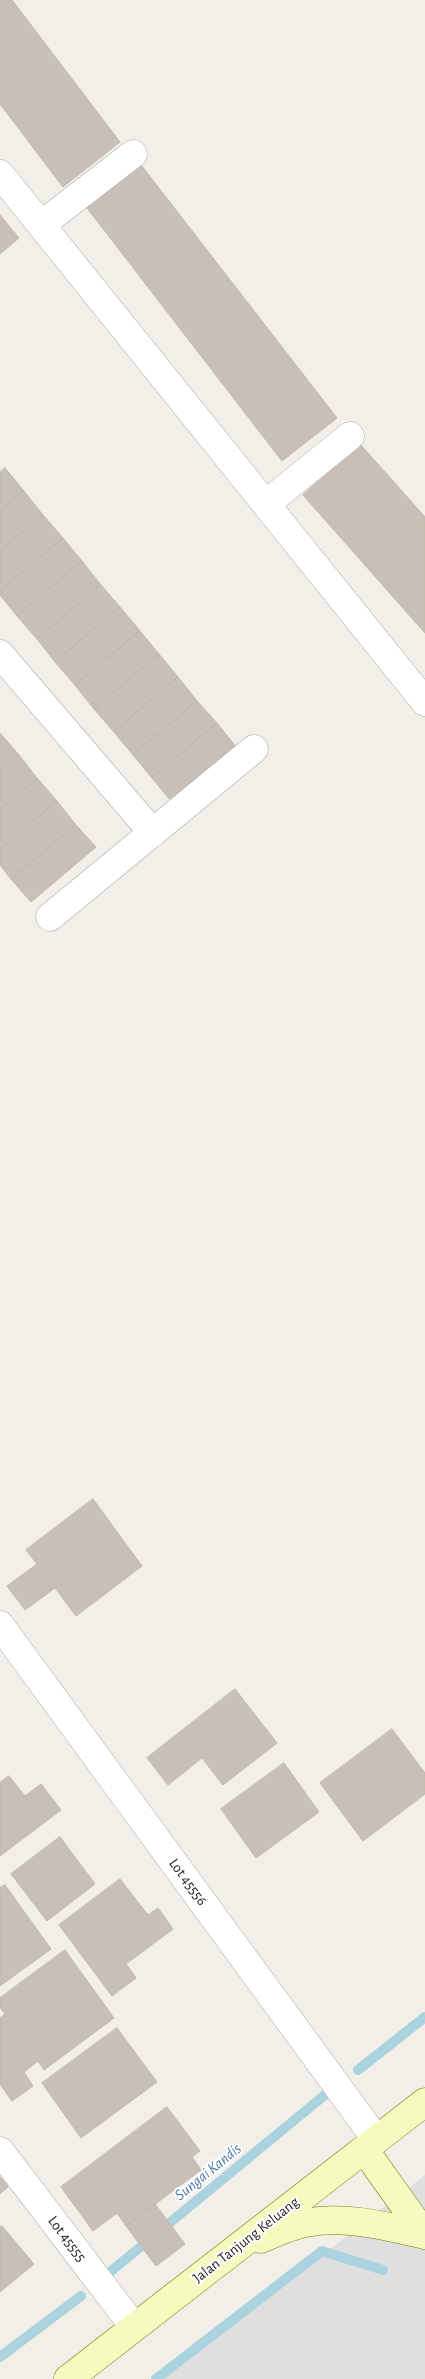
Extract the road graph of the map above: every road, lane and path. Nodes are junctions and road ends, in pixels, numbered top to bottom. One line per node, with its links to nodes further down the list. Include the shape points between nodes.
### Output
1 (133, 154): 3 (street)
2 (0, 174): 3 (street)
3 (41, 225): 5 (street)
4 (350, 436): 5 (street)
5 (266, 504): 7 (street)
6 (0, 654): 9 (street)
7 (425, 702)
8 (254, 749): 9 (street)
9 (153, 833): 10 (street)
10 (50, 917)
11 (0, 1626): 13 (street, Lot 45556)
12 (425, 2102): 13 (main road, Jalan Tanjung Keluang)
13 (370, 2144): 15 (main road); 16 (main road, Jalan Tanjung Keluang)
14 (0, 2151): 17 (street, Lot 45555)
15 (425, 2234): 16 (main road, via 380,2224 337,2220 304,2223)
16 (237, 2248): 17 (main road, Jalan Tanjung Keluang)
17 (134, 2328): 18 (main road, Jalan Tanjung Keluang)
18 (68, 2379)

